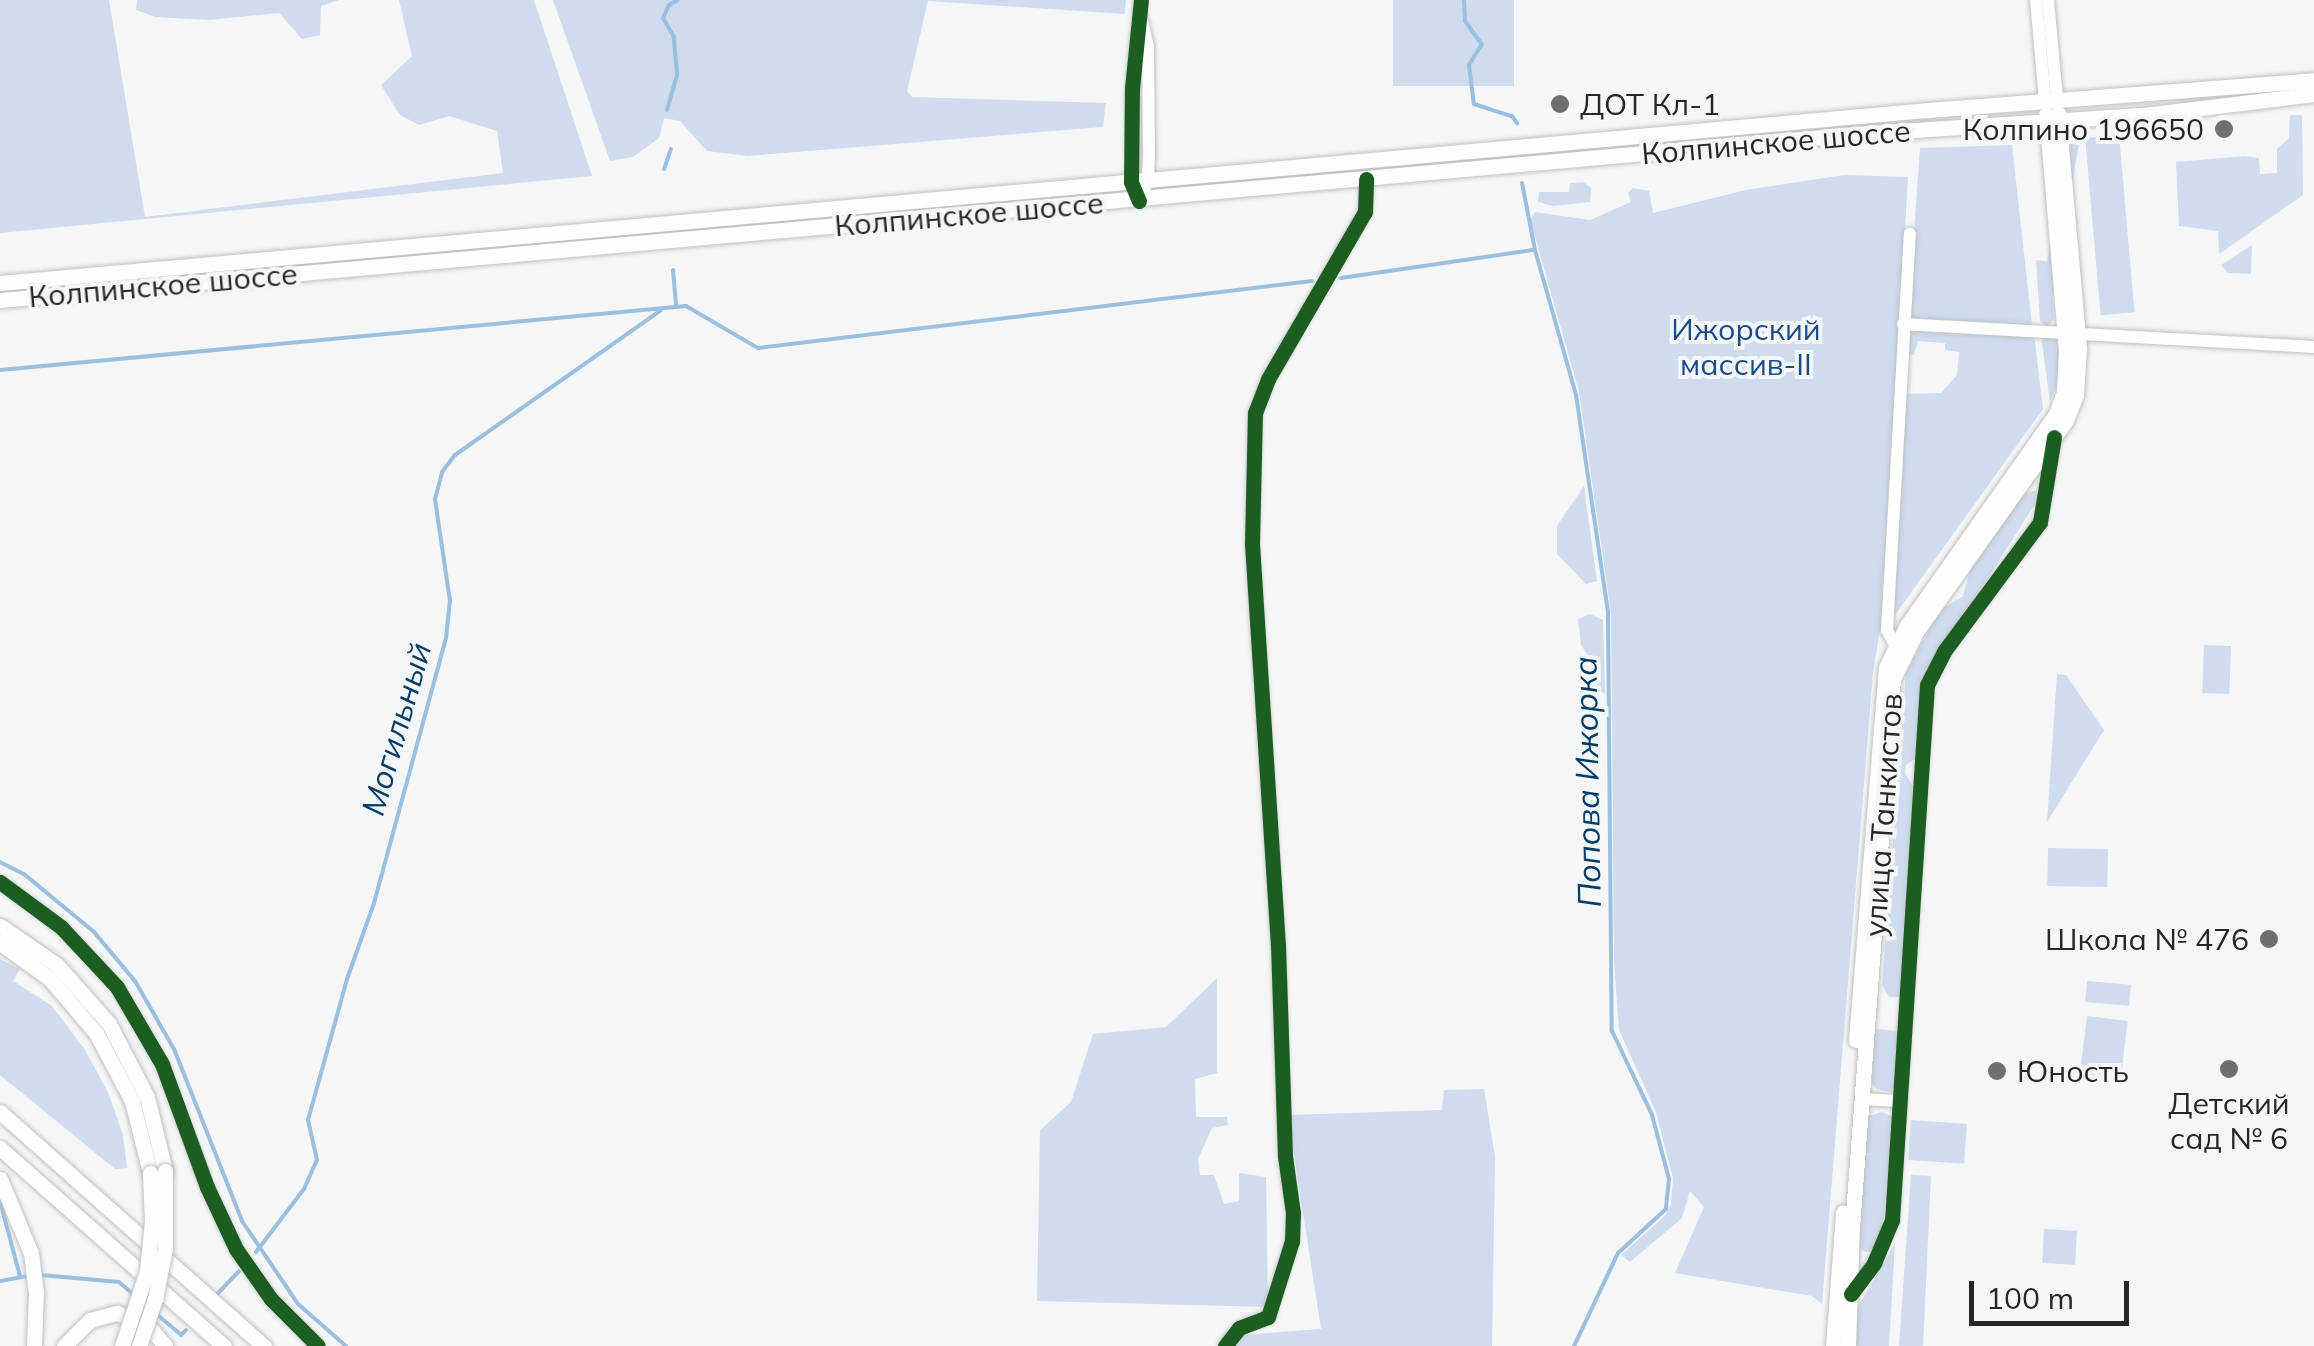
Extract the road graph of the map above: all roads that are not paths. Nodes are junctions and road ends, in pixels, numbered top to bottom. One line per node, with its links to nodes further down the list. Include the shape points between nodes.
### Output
1 (2036, 0): 6 (street)
2 (2048, 0): 6 (street)
3 (1141, 7): 9 (street, via 1148,48); 10 (street)
4 (2314, 80): 6 (main road, Колпинское шоссе)
5 (2314, 94): 7 (main road, Колпинское шоссе)
6 (2051, 100): 7 (main road, улица Танкистов); 9 (main road, Колпинское шоссе)
7 (2052, 122): 8 (main road, Колпинское шоссе); 16 (main road, улица Танкистов)
8 (1366, 180): 11 (main road, Колпинское шоссе); 38 (street, via 1365,212 1268,379 1255,414 1252,544 1293,1213 1292,1242 1268,1318 1239,1328)
9 (1148, 181): 10 (main road, Колпинское шоссе); 11 (street)
10 (1131, 182): 11 (street); 13 (main road, Колпинское шоссе)
11 (1139, 201): 14 (main road, Колпинское шоссе)
12 (1910, 234): 15 (street)
13 (0, 283)
14 (0, 300)
15 (1904, 324): 16 (street); 19 (street, via 1887,630)
16 (2071, 332): 17 (street); 18 (main road, улица Танкистов, via 2076,395); 19 (main road, улица Танкистов, via 2056,414)
17 (2314, 347)
18 (2054, 436): 23 (main road, улица Танкистов, via 1895,671); 24 (street, via 2040,522 1938,658 1927,684)
19 (1895, 645): 23 (main road, улица Танкистов, via 1880,701 1852,1028)
20 (0, 882): 37 (street, via 61,926 117,988 162,1064 236,1250 271,1299)
21 (0, 926): 27 (main road, via 57,966 109,1024 146,1097)
22 (0, 943): 27 (main road, via 48,978 96,1033 132,1100)
23 (1856, 1098): 24 (street); 29 (main road, улица Танкистов); 39 (main road, улица Танкистов)
24 (1898, 1102): 29 (street, via 1892,1220 1874,1264)
25 (0, 1112): 36 (main road)
26 (0, 1148): 35 (main road)
27 (157, 1172): 32 (main road, bridge, via 146,1270); 33 (main road, bridge, via 163,1261)
28 (0, 1179): 30 (main road, via 31,1253)
29 (1851, 1294): 40 (main road, улица Танкистов)
30 (34, 1346)
31 (64, 1346): 34 (main road, via 90,1320 117,1313 146,1323)
32 (122, 1346)
33 (139, 1346)
34 (165, 1346)
35 (224, 1346)
36 (264, 1346)
37 (318, 1346)
38 (1225, 1346)
39 (1833, 1346)
40 (1848, 1346)

